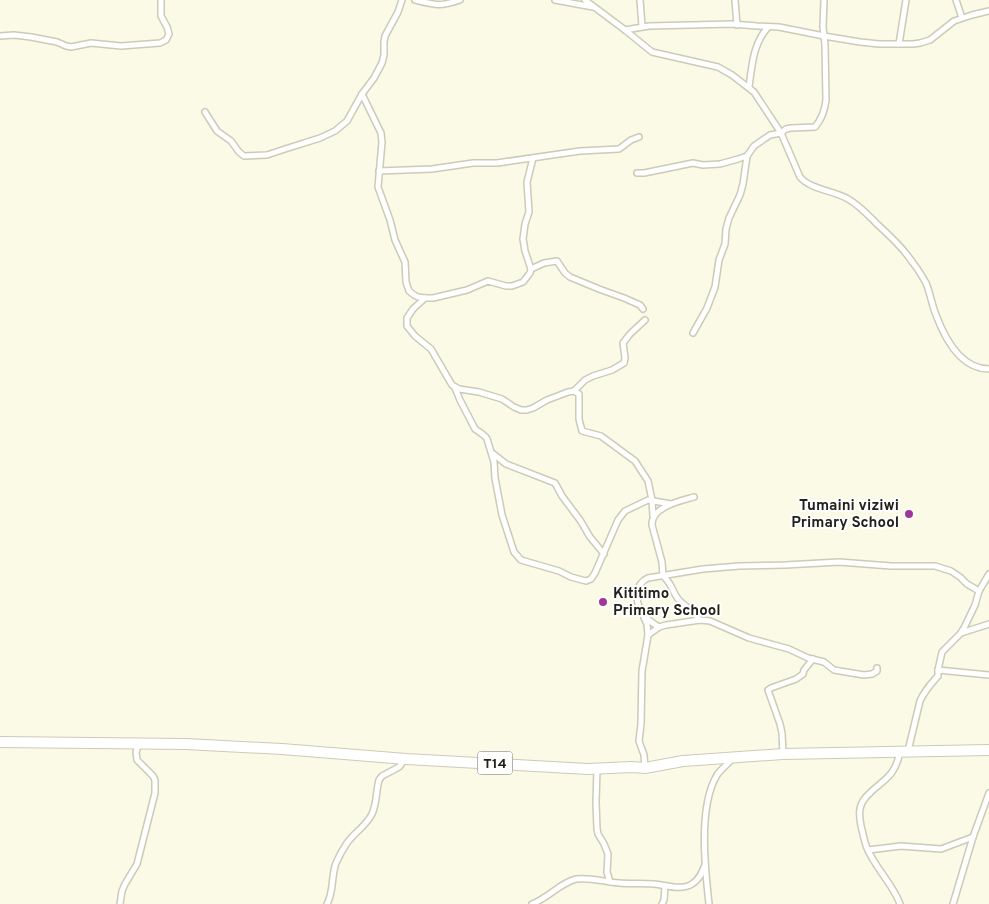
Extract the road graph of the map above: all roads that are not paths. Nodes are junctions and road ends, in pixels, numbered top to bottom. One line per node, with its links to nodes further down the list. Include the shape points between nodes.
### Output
1 (161, 0): 19 (street, via 161,16 169,34 160,43 121,46 91,43 70,47 39,38)
2 (402, 0): 23 (street, via 385,36 382,63)
3 (415, 0): 4 (street, via 442,5)
4 (460, 0)
5 (555, 0): 12 (street)
6 (585, 0): 12 (street)
7 (640, 0): 16 (street)
8 (735, 0): 15 (street)
9 (824, 0): 20 (street)
10 (906, 0): 21 (street)
11 (956, 0): 14 (street)
12 (596, 8): 18 (street)
13 (989, 11): 14 (street)
14 (962, 18): 21 (street, via 926,42)
15 (736, 25): 16 (street); 17 (street)
16 (642, 26): 18 (street)
17 (768, 26): 20 (street); 22 (street, via 756,45)
18 (625, 30): 22 (street, via 652,52 718,67)
19 (0, 36)
20 (824, 36): 21 (street); 25 (street, via 826,105 819,121 815,127 791,128)
21 (899, 44)
22 (749, 87): 25 (street)
23 (362, 94): 24 (street, via 347,121 335,131 267,156 241,154 217,131); 29 (street, via 382,137)
24 (205, 112)
25 (781, 133): 27 (street, via 762,140); 36 (street, via 803,181 857,204 900,246 925,282 954,351 971,365)
26 (639, 137): 28 (street, via 619,149)
27 (747, 156): 30 (street, via 720,164 693,163); 35 (street, via 743,184 729,218 714,287)
28 (533, 158): 29 (street); 31 (street, via 527,182 530,208 523,239)
29 (379, 171): 32 (street, via 378,187 404,262 407,288 414,296)
30 (637, 173)
31 (531, 269): 32 (street, via 528,277 512,286 488,281 467,290); 33 (street, via 557,261 570,277)
32 (425, 298): 37 (street, via 412,309 407,326 431,349)
33 (644, 309)
34 (645, 320): 38 (street, via 623,343 624,364 593,376)
35 (693, 333)
36 (989, 369)
37 (455, 388): 38 (street, via 502,398 521,410); 39 (street, via 475,429 486,436)
38 (574, 390): 41 (street, via 579,394 582,431 601,436 636,461 648,481)
39 (492, 452): 44 (street, via 506,464 555,483); 44 (street, via 503,521 514,552 521,560 586,581 591,579)
40 (694, 497): 42 (street)
41 (652, 500): 42 (street); 43 (street); 44 (street, via 644,501 621,515)
42 (671, 504): 43 (street)
43 (654, 516): 46 (street, via 652,525)
44 (604, 554)
45 (989, 574): 47 (street)
46 (663, 576): 47 (street, via 739,566 839,562 935,566 951,571); 48 (street, via 648,578 640,584 637,595); 49 (street, via 678,598)
47 (979, 591): 52 (street)
48 (643, 615): 51 (street); 53 (street)
49 (700, 620): 51 (street); 54 (street)
50 (989, 624): 52 (street)
51 (659, 627): 53 (street)
52 (961, 633): 56 (street, via 942,652)
53 (648, 635): 65 (street, via 639,741)
54 (813, 659): 55 (street, via 844,672 869,674 875,673); 62 (street, via 796,679 768,690 782,733)
55 (877, 668)
56 (938, 670): 57 (street); 61 (street, via 938,676 920,701)
57 (989, 675)
58 (0, 742): 59 (highway, T14)
59 (140, 743): 64 (highway, T14, via 282,749); 73 (street, via 137,760 154,776 155,793 137,864 122,891)
60 (989, 750): 61 (highway, T14)
61 (904, 751): 62 (highway, T14); 69 (street, via 894,770 861,805 860,818)
62 (782, 754): 63 (highway, T14)
63 (733, 758): 65 (highway, T14, via 683,761); 70 (street, via 718,775 709,797)
64 (406, 759): 66 (highway, T14); 74 (street, via 379,780 372,814 348,841 336,864)
65 (645, 768): 66 (highway, T14)
66 (597, 769): 71 (street, via 597,829 608,854)
67 (989, 793): 68 (street)
68 (974, 837): 69 (street, via 941,849 901,846); 79 (street)
69 (868, 850): 78 (street)
70 (705, 866): 72 (street, via 691,886); 77 (street)
71 (610, 882): 72 (street); 75 (street, via 575,880)
72 (665, 886): 76 (street)
73 (120, 904)
74 (327, 904)
75 (532, 904)
76 (662, 904)
77 (709, 904)
78 (900, 904)
79 (953, 904)

